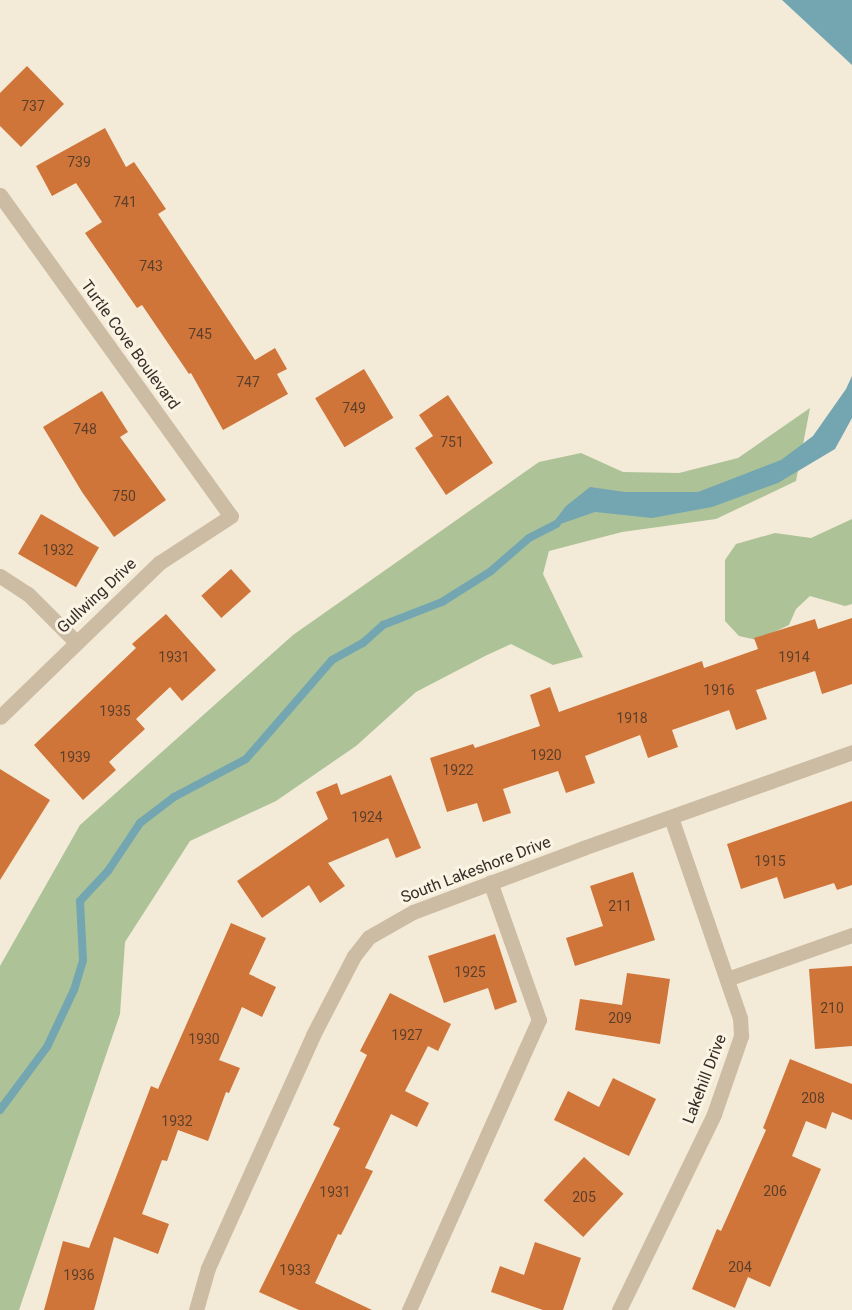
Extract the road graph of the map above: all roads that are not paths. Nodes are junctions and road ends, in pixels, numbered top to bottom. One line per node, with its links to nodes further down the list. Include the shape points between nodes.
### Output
1 (0, 195): 2 (street, Turtle Cove Boulevard)
2 (231, 516): 4 (street, Gullwing Drive, via 159,563)
3 (0, 576): 4 (street, via 28,594)
4 (75, 641): 5 (street, Gullwing Drive)
5 (0, 717)
6 (852, 752): 7 (street, South Lakeshore Drive)
7 (671, 818): 8 (street, South Lakeshore Drive); 10 (street, Lakehill Drive)
8 (490, 882): 12 (street, South Lakeshore Drive, via 414,912 369,937 354,956 313,1035 213,1257); 13 (street, via 539,1020)
9 (852, 935): 10 (street)
10 (727, 979): 11 (street, Lakehill Drive, via 740,1018 741,1036 714,1114)
11 (625, 1308)
12 (199, 1309)
13 (410, 1310)

